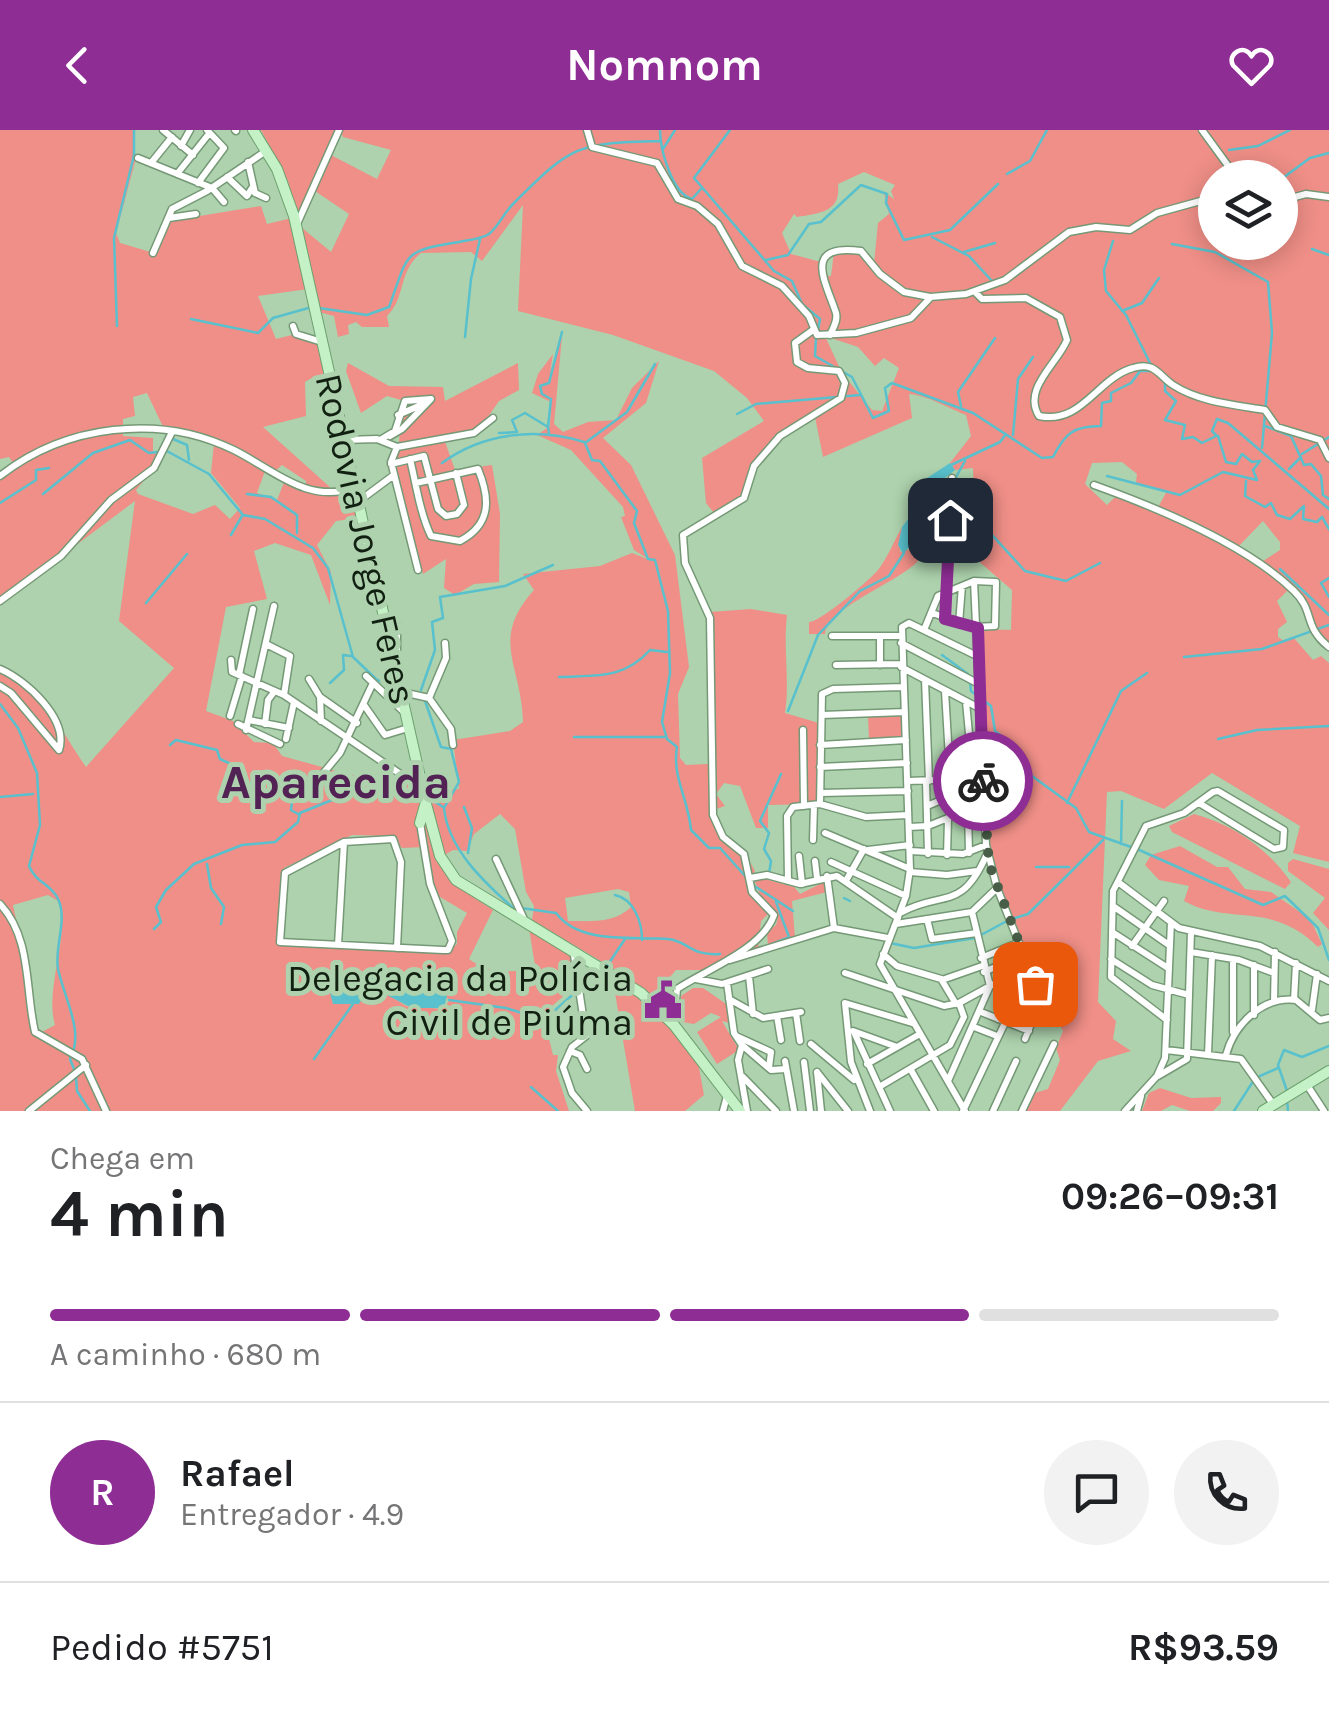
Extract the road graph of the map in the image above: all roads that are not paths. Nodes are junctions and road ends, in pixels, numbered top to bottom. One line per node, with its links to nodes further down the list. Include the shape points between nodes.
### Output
1 (163, 130): 8 (street)
2 (190, 130): 9 (street)
3 (253, 130): 10 (main road, Rodovia Jorge Feres)
4 (339, 130): 28 (street)
5 (587, 130): 33 (street, via 592,146 654,160 678,199 718,224 742,266 782,286)
6 (1202, 130): 13 (street)
7 (208, 132): 11 (street); 18 (street, via 224,148)
8 (172, 137): 9 (street); 15 (street)
9 (181, 146): 11 (street)
10 (266, 150): 14 (street); 28 (main road, Rodovia Jorge Feres)
11 (193, 155): 16 (street)
12 (138, 158): 15 (street)
13 (1224, 160)
14 (248, 162): 17 (street); 19 (street)
15 (151, 164): 16 (street)
16 (177, 174): 18 (street)
17 (227, 177): 19 (street, via 247,196); 20 (street)
18 (198, 182): 20 (street)
19 (252, 186): 23 (street)
20 (212, 188): 24 (street); 27 (street, via 174,207)
21 (1298, 196): 22 (street)
22 (1329, 197)
23 (266, 198)
24 (224, 202)
25 (1198, 202): 30 (street, via 1157,213 1130,230 1069,232 1004,280)
26 (196, 214): 27 (street)
27 (167, 218): 29 (street)
28 (296, 225): 35 (main road, Rodovia Jorge Feres)
29 (153, 253)
30 (976, 292): 31 (street); 42 (street, via 982,298 1026,298 1060,317 1067,340 1038,385 1034,408 1042,418 1074,412 1133,368 1153,368 1176,387 1264,410 1277,427 1320,440)
31 (930, 297): 34 (street, via 911,318); 34 (street, via 897,288 860,250 834,252 820,272 837,317)
32 (293, 326): 35 (street, via 296,334)
33 (815, 332): 34 (street); 157 (street, via 795,343 797,362 839,372 841,398 780,436 754,466 744,498 688,528 682,540 686,567 710,618 713,815 723,837 746,857)
34 (830, 336)
35 (322, 342): 39 (main road, Rodovia Jorge Feres)
36 (492, 418): 41 (street, via 477,432)
37 (172, 432): 47 (street, via 151,426 62,440); 52 (street, via 228,447 307,490 328,495); 60 (street, via 158,465 111,500 62,556)
38 (390, 436): 38 (street, via 398,415 430,402); 40 (street)
39 (344, 440): 40 (street); 52 (main road, Rodovia Jorge Feres)
40 (379, 440): 41 (street)
41 (397, 447): 44 (street)
42 (1329, 458)
43 (410, 459): 44 (street); 49 (street, via 424,456); 50 (street)
44 (391, 464): 46 (street)
45 (456, 473): 49 (street); 49 (street, via 464,502 452,516 440,512); 54 (street, via 480,470 487,501 481,525 460,541 441,540 429,533)
46 (394, 475): 53 (street); 55 (street)
47 (0, 476)
48 (952, 478): 59 (street)
49 (430, 480): 50 (street)
50 (416, 483): 54 (street)
51 (1094, 485): 74 (street, via 1194,526 1280,578 1307,604 1310,629)
52 (355, 488): 53 (main road, Rodovia Jorge Feres)
53 (358, 502): 81 (main road, Rodovia Jorge Feres)
54 (424, 514): 55 (street)
55 (406, 518): 56 (street)
56 (418, 570)
57 (974, 581): 58 (street); 67 (street); 67 (street, via 998,586 998,622)
58 (962, 586): 59 (street); 66 (street)
59 (950, 591): 63 (street, via 936,599); 64 (street)
60 (0, 601)
61 (274, 606): 73 (street)
62 (253, 609): 82 (street)
63 (932, 613): 64 (street); 68 (street)
64 (945, 619): 66 (street)
65 (396, 624): 81 (street)
66 (960, 624): 67 (street)
67 (978, 628): 75 (street)
68 (924, 630): 71 (street, via 902,625); 75 (street)
69 (832, 636): 70 (street)
70 (880, 636): 71 (street); 77 (street)
71 (900, 640): 79 (street); 87 (street)
72 (445, 643): 95 (street)
73 (268, 645): 86 (street); 93 (street, via 290,656)
74 (1329, 648)
75 (979, 658): 87 (street)
76 (230, 660): 82 (street, via 230,670)
77 (880, 664): 78 (street); 79 (street)
78 (836, 665)
79 (901, 665): 85 (street); 90 (street)
80 (0, 669): 89 (street, via 48,710 60,749)
81 (396, 670): 92 (main road, Rodovia Jorge Feres)
82 (240, 676): 86 (street); 103 (street)
83 (366, 676): 88 (street)
84 (309, 678): 94 (street)
85 (925, 680): 91 (street); 123 (street)
86 (259, 684): 93 (street); 104 (street)
87 (980, 684): 99 (street)
88 (372, 685): 98 (street); 101 (street)
89 (0, 686)
90 (903, 687): 100 (street); 102 (street, via 822,694)
91 (945, 690): 97 (street); 121 (street)
92 (400, 692): 95 (street); 101 (main road, Rodovia Jorge Feres)
93 (279, 693): 96 (street); 108 (street, via 269,696)
94 (320, 697): 105 (street); 106 (street)
95 (430, 698): 115 (street)
96 (294, 702): 105 (street); 110 (street)
97 (966, 702): 99 (street); 119 (street)
98 (364, 704): 106 (street); 109 (street, via 385,734)
99 (981, 709): 118 (street)
100 (904, 712): 102 (street); 114 (street)
101 (406, 714): 109 (main road, Rodovia Jorge Feres)
102 (822, 715): 116 (street)
103 (230, 716)
104 (249, 720): 108 (street); 111 (street)
105 (322, 722): 113 (street)
106 (356, 723): 113 (street)
107 (238, 724): 111 (street)
108 (265, 724): 110 (street)
109 (409, 727): 125 (main road, Rodovia Jorge Feres)
110 (289, 728): 111 (street, via 283,742)
111 (246, 730)
112 (803, 730): 132 (street)
113 (347, 740): 125 (street); 128 (street)
114 (906, 740): 116 (street); 117 (street)
115 (453, 745)
116 (820, 745): 120 (street)
117 (907, 763): 120 (street); 122 (street)
118 (983, 764): 119 (street); 124 (street)
119 (972, 765): 121 (street)
120 (820, 767): 127 (street)
121 (950, 774): 123 (street)
122 (908, 781): 123 (street); 126 (street)
123 (928, 781): 133 (street)
124 (984, 782): 129 (street); 133 (street)
125 (422, 789): 137 (main road, Rodovia Jorge Feres)
126 (908, 791): 127 (street); 135 (street)
127 (820, 793): 131 (street)
128 (306, 794)
129 (984, 803): 134 (street); 144 (street)
130 (1198, 803): 130 (street, via 1220,792 1284,830 1283,847 1273,848); 161 (street, via 1147,824)
131 (817, 805): 132 (street); 135 (street, via 859,817); 141 (street)
132 (804, 806): 160 (street, via 788,813)
133 (927, 806): 138 (street)
134 (968, 810): 136 (street); 146 (street)
135 (908, 815): 139 (street)
136 (948, 818): 138 (street); 148 (street)
137 (424, 820): 174 (main road, via 456,880); 184 (street, via 430,884 452,940 442,950)
138 (928, 826): 139 (street); 147 (street)
139 (908, 827): 143 (street)
140 (825, 833): 145 (street)
141 (813, 840)
142 (344, 842): 181 (street); 181 (street, via 285,872 280,942); 184 (street, via 384,837 399,846)
143 (910, 848): 145 (street); 147 (street); 154 (street)
144 (986, 848): 146 (street); 155 (street); 163 (street)
145 (865, 850): 153 (street); 154 (street)
146 (969, 853): 148 (street)
147 (928, 854): 148 (street)
148 (947, 854)
149 (799, 856): 162 (street)
150 (496, 859): 174 (street, via 506,890)
151 (815, 861): 158 (street)
152 (831, 862): 153 (street)
153 (852, 869): 159 (street); 164 (street)
154 (910, 870): 155 (street, via 947,876); 164 (street)
155 (979, 870): 170 (street, via 957,895)
156 (827, 876): 158 (street); 159 (street); 173 (street)
157 (750, 878): 160 (street); 193 (street, via 755,896 773,911 772,920)
158 (817, 878): 162 (street)
159 (846, 880): 170 (street)
160 (788, 882): 162 (street)
161 (1118, 882): 167 (street); 169 (street)
162 (802, 884)
163 (997, 888): 168 (street); 180 (street)
164 (906, 896): 170 (street)
165 (1164, 901): 169 (street)
166 (0, 904): 250 (street, via 30,980 35,1032)
167 (1113, 906): 175 (street); 178 (street)
168 (972, 912): 171 (street); 177 (street)
169 (1156, 912): 172 (street); 175 (street)
170 (898, 918): 171 (street); 179 (street)
171 (927, 919): 177 (street, via 935,939)
172 (1170, 922): 176 (street); 182 (street)
173 (834, 925): 179 (street); 193 (street)
174 (530, 926): 185 (main road)
175 (1145, 928): 182 (street); 183 (street)
176 (1192, 931): 186 (street); 187 (street)
177 (977, 932): 195 (street)
178 (1112, 932): 183 (street); 191 (street)
179 (888, 938): 188 (street)
180 (1018, 943): 190 (street); 195 (street)
181 (338, 945): 184 (street)
182 (1169, 945): 198 (street)
183 (1132, 946): 198 (street)
184 (397, 948)
185 (573, 951): 229 (main road, via 632,986); 242 (street, via 586,1036)
186 (1191, 952): 189 (street); 212 (street)
187 (1275, 952): 194 (street); 201 (street)
188 (882, 954): 205 (street); 209 (street, via 880,969)
189 (1212, 955): 192 (street); 245 (street)
190 (1022, 956): 195 (street); 197 (street)
191 (1112, 959): 210 (street); 227 (street, via 1113,981)
192 (1233, 959): 196 (street); 232 (street)
193 (729, 960): 204 (street)
194 (1296, 962): 202 (street); 215 (street)
195 (982, 965): 205 (street); 208 (street)
196 (1254, 965): 201 (street); 222 (street)
197 (1028, 967): 208 (street); 214 (street, via 1035,984)
198 (1168, 968): 210 (street)
199 (768, 969): 203 (street)
200 (845, 972): 209 (street)
201 (1274, 973): 216 (street)
202 (1317, 974): 206 (street); 219 (street)
203 (750, 976): 207 (street); 221 (street)
204 (695, 979): 207 (street); 229 (street, via 674,993)
205 (940, 980): 217 (street)
206 (1329, 981)
207 (727, 982): 213 (street)
208 (992, 985): 211 (street); 217 (street); 220 (street)
209 (892, 989): 217 (street, via 944,1006); 228 (street)
210 (1168, 991): 212 (street); 227 (street)
211 (1009, 992): 214 (street); 226 (street)
212 (1190, 994): 244 (street)
213 (728, 998): 221 (street); 234 (street)
214 (1020, 998): 218 (street); 224 (street, via 1040,1006)
215 (1294, 1000): 216 (street); 219 (street)
216 (1274, 1002): 222 (street)
217 (958, 1004): 247 (street, via 964,1017 957,1033)
218 (1013, 1006): 224 (street); 226 (street)
219 (1312, 1010): 225 (street, via 1320,1020)
220 (981, 1012): 226 (street); 230 (street)
221 (753, 1014): 223 (street)
222 (1254, 1015): 232 (street)
223 (778, 1016): 236 (street); 237 (street, via 798,1012)
224 (1036, 1016): 226 (street, via 1028,1035)
225 (1329, 1018)
226 (1002, 1020): 235 (street)
227 (1166, 1020): 243 (street)
228 (913, 1023): 231 (street, via 845,1002); 233 (street)
229 (674, 1026): 263 (main road)
230 (974, 1026): 235 (street); 258 (street)
231 (851, 1030): 241 (street); 249 (street); 260 (street)
232 (1233, 1032): 246 (street)
233 (920, 1034): 241 (street); 247 (street)
234 (735, 1036): 240 (street); 252 (street, via 771,1052)
235 (997, 1036): 267 (street)
236 (781, 1040)
237 (800, 1040)
238 (811, 1044): 260 (street)
239 (1054, 1044): 279 (street)
240 (745, 1047): 252 (street); 256 (street, via 738,1060)
241 (897, 1047): 249 (street)
242 (570, 1050): 253 (street); 270 (street, via 564,1074)
243 (1166, 1050): 244 (street); 257 (street)
244 (1188, 1052): 245 (street); 257 (street, via 1186,1060)
245 (1208, 1054): 246 (street)
246 (1226, 1055): 264 (street, via 1249,1065)
247 (934, 1056): 254 (street); 258 (street)
248 (1016, 1061): 278 (street)
249 (866, 1064): 261 (street)
250 (86, 1065): 268 (street); 269 (street)
251 (786, 1066): 252 (street); 265 (street, via 804,1064); 273 (street)
252 (769, 1068)
253 (587, 1069)
254 (910, 1070): 261 (street); 277 (street)
255 (1329, 1071): 259 (main road)
256 (742, 1076): 271 (street); 272 (street)
257 (1157, 1076): 262 (street)
258 (948, 1081): 267 (street)
259 (1307, 1084): 264 (main road); 282 (street)
260 (858, 1085): 275 (street)
261 (879, 1087): 276 (street)
262 (1140, 1095): 280 (street); 281 (street)
263 (725, 1105): 271 (main road)
264 (1274, 1107)
265 (810, 1110): 266 (street); 273 (street)
266 (822, 1110): 274 (street, via 816,1072)
267 (964, 1110)
268 (30, 1111)
269 (106, 1111)
270 (587, 1111)
271 (744, 1111)
272 (776, 1111)
273 (792, 1111)
274 (848, 1111)
275 (870, 1111)
276 (890, 1111)
277 (934, 1111)
278 (994, 1111)
279 (1022, 1111)
280 (1125, 1111)
281 (1136, 1111)
282 (1324, 1111)

